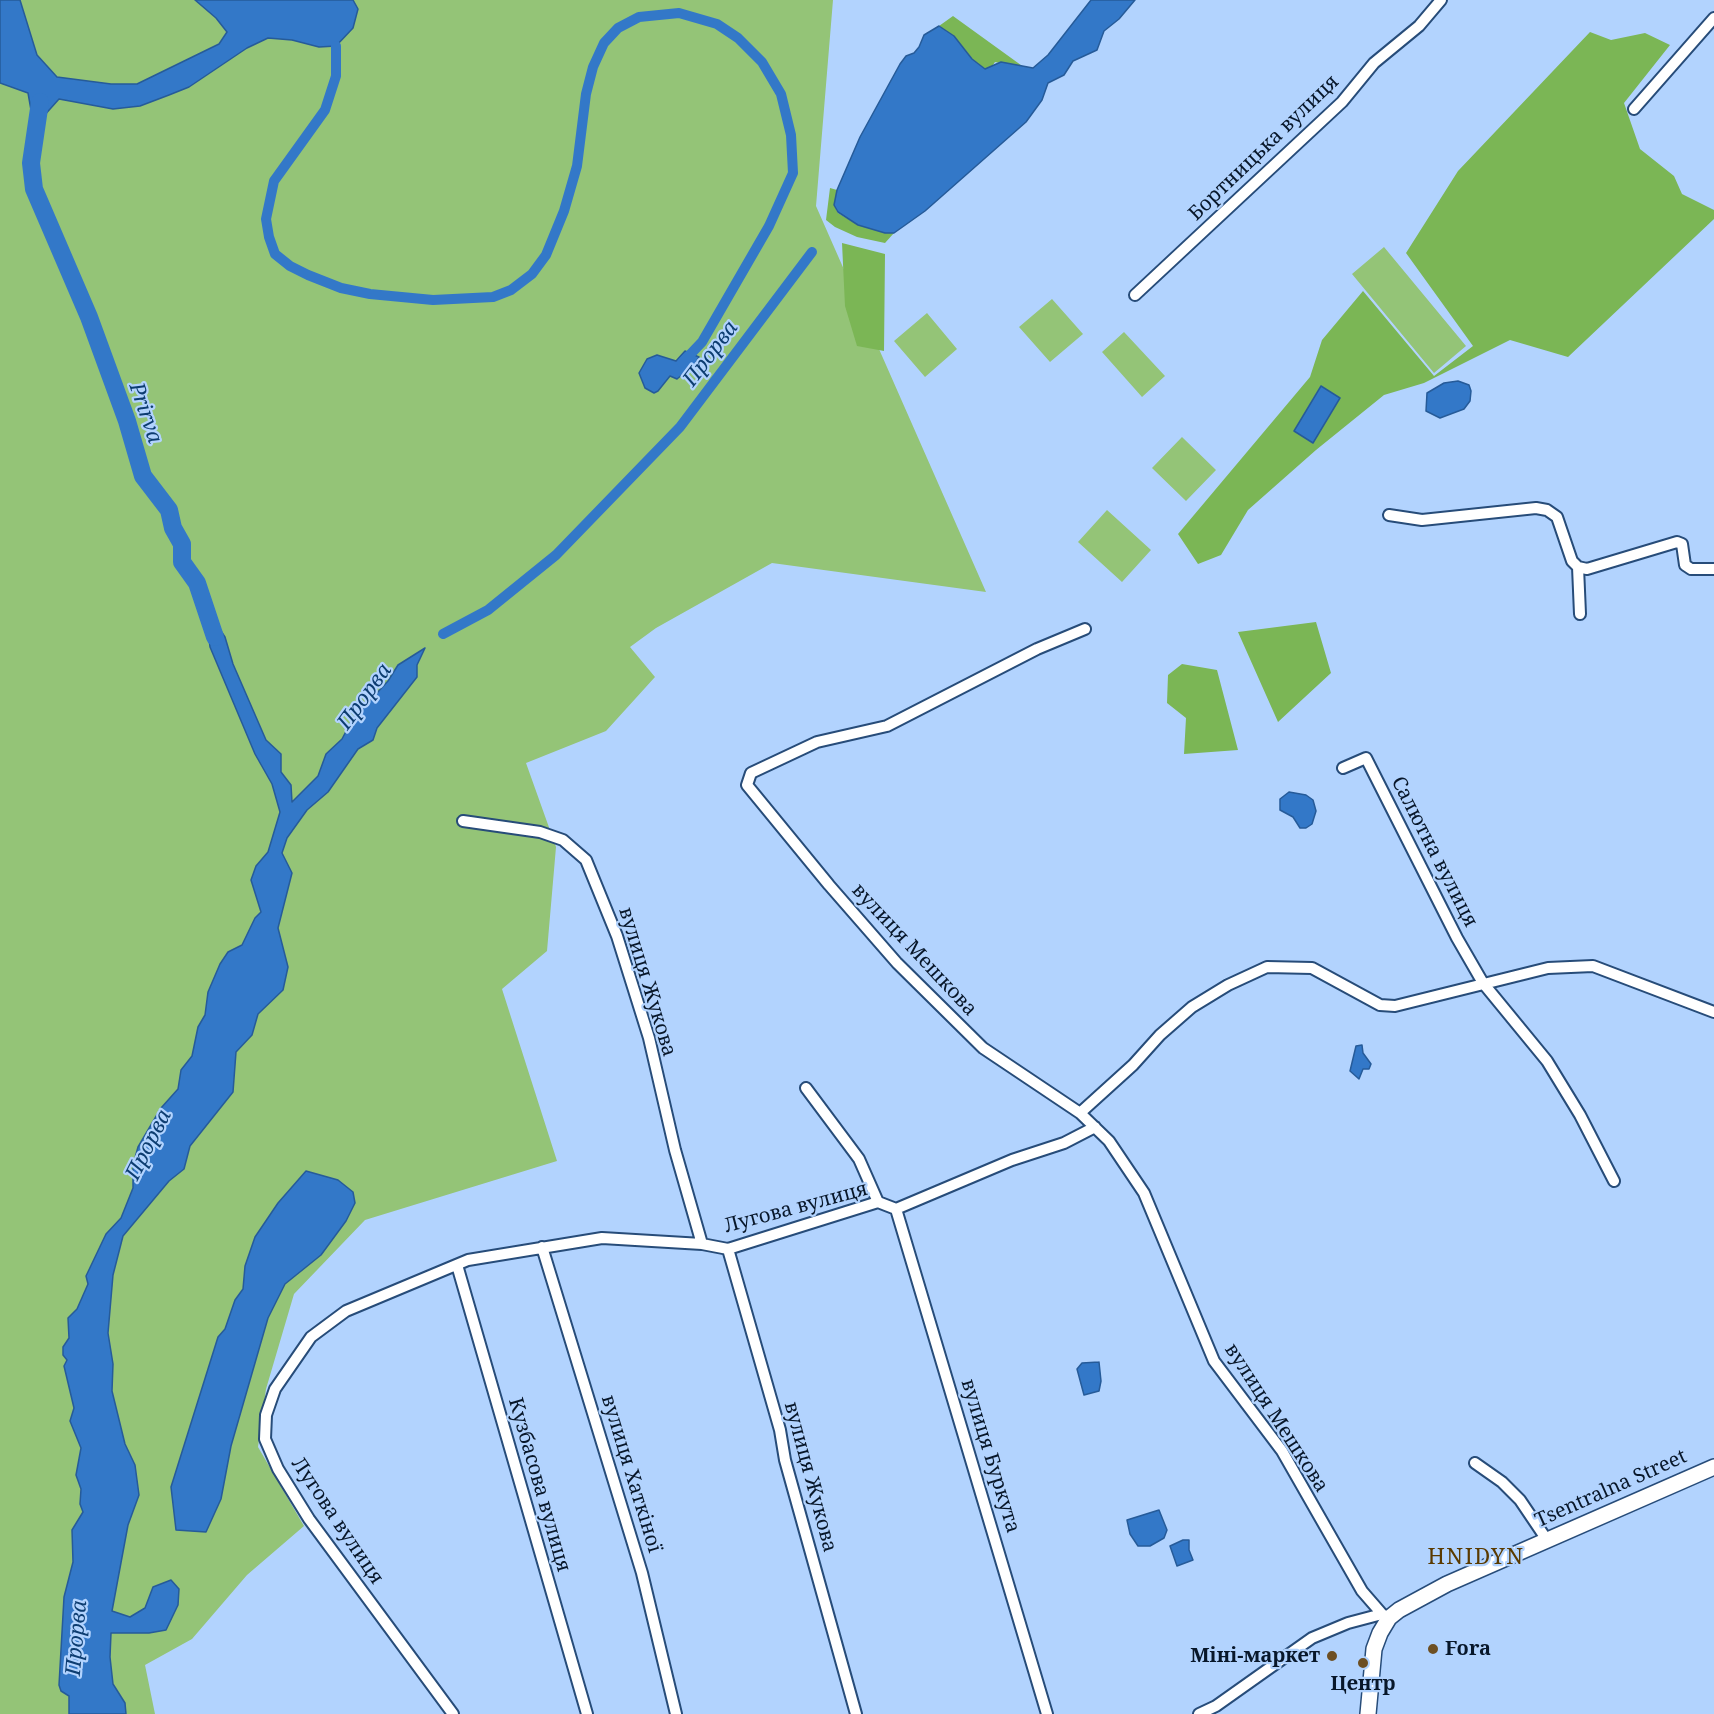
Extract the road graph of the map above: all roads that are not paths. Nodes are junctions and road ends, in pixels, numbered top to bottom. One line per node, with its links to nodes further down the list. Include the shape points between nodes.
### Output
1 (1441, 0): 4 (street, Бортницька вулиця, via 1419,26 1374,63 1342,102)
2 (1714, 18): 3 (street)
3 (1634, 109)
4 (1135, 295)
5 (1389, 515): 6 (street, via 1422,520 1547,510 1557,517 1572,561)
6 (1578, 567): 7 (street, via 1587,569 1677,542 1682,544 1685,565 1690,569); 8 (street)
7 (1714, 569)
8 (1580, 614)
9 (1085, 628): 15 (street, вулиця Мешкова, via 887,726 817,742 751,773 747,785 897,963 983,1048)
10 (1343, 768): 12 (street, Салютна вулиця, via 1366,758 1456,938)
11 (463, 821): 20 (street, вулиця Жукова, via 540,832 562,840 586,860 617,936 649,1038)
12 (1483, 983): 13 (street, via 1548,968 1593,966); 15 (street, via 1395,1006 1380,1005 1312,968 1267,967 1192,1007); 17 (street, Салютна вулиця, via 1547,1061)
13 (1714, 1012)
14 (806, 1088): 18 (street, via 859,1159)
15 (1080, 1113): 16 (street, вулиця Мешкова)
16 (1095, 1127): 19 (street, Лугова вулиця); 27 (street, вулиця Мешкова, via 1144,1193 1214,1361 1282,1451 1362,1591)
17 (1614, 1181)
18 (878, 1202): 19 (street, Лугова вулиця); 22 (street, Лугова вулиця)
19 (896, 1209): 32 (street, вулиця Буркута)
20 (702, 1244): 21 (street, Лугова вулиця, via 602,1238); 22 (street, Лугова вулиця)
21 (542, 1247): 23 (street, Лугова вулиця); 30 (street, вулиця Хаткіної, via 642,1572)
22 (728, 1249): 31 (street, вулиця Жукова)
23 (457, 1265): 28 (street, Лугова вулиця, via 346,1311 311,1337 275,1389 266,1414 265,1439 278,1469 309,1519); 29 (street, Кузбасова вулиця)
24 (1475, 1463): 26 (street, via 1509,1488)
25 (1714, 1467): 26 (street, Tsentralna Street)
26 (1547, 1540): 27 (street, Tsentralna Street)
27 (1386, 1616): 33 (street, via 1348,1623 1312,1638); 34 (street, via 1374,1649)
28 (453, 1714)
29 (587, 1714)
30 (676, 1714)
31 (856, 1714)
32 (1047, 1714)
33 (1199, 1714)
34 (1368, 1714)

